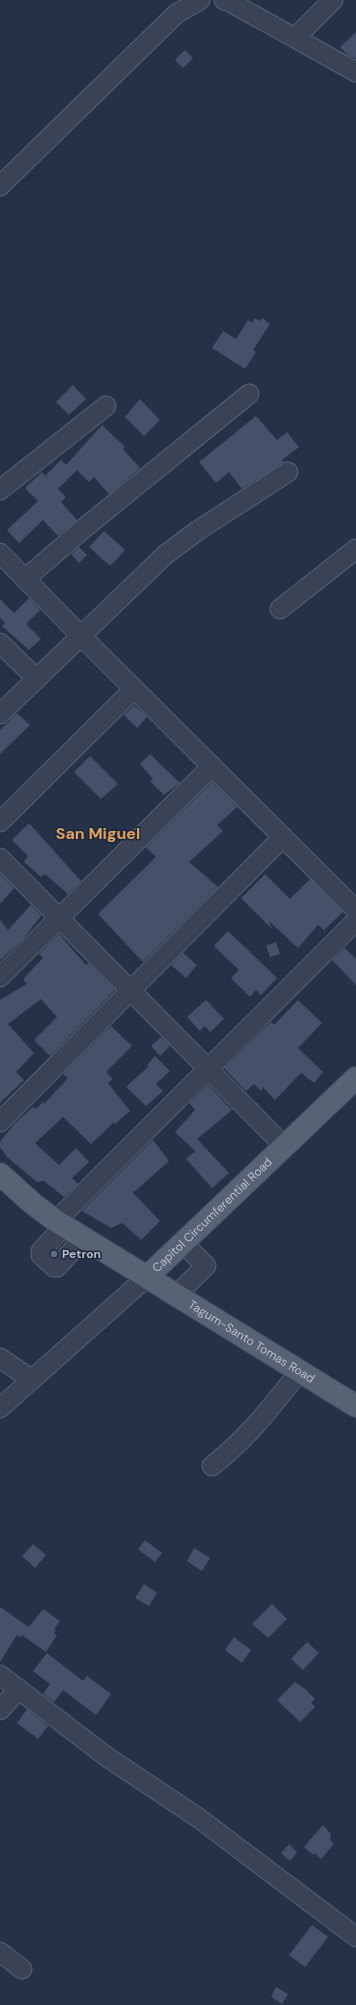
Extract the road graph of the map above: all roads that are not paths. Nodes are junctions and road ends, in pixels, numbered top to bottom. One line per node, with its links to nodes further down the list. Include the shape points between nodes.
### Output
1 (200, 0): 6 (street, via 176,14)
2 (333, 0): 4 (street)
3 (229, 1): 4 (street)
4 (295, 38): 5 (street)
5 (356, 72)
6 (0, 186)
7 (249, 394): 13 (street, via 83,529)
8 (106, 406): 10 (street)
9 (288, 472): 15 (street, via 165,555)
10 (0, 490)
11 (0, 553): 13 (street)
12 (354, 553): 14 (street)
13 (26, 579): 15 (street)
14 (280, 609)
15 (81, 636): 17 (street); 18 (street)
16 (0, 643): 17 (street)
17 (36, 679): 19 (street)
18 (134, 689): 20 (street); 21 (street)
19 (0, 714)
20 (212, 766): 22 (street); 25 (street)
21 (0, 822)
22 (283, 837): 24 (street); 28 (street)
23 (0, 858): 25 (street)
24 (356, 910)
25 (58, 918): 27 (street); 28 (street)
26 (356, 922): 29 (street)
27 (0, 976)
28 (130, 991): 29 (street); 31 (street)
29 (208, 1069): 32 (street); 34 (street)
30 (356, 1078): 32 (main road, Capitol Circumferential Road)
31 (0, 1122)
32 (284, 1146): 36 (main road, Capitol Circumferential Road)
33 (0, 1174): 34 (main road, Capitol Circumferential Road)
34 (60, 1223): 35 (main road, Capitol Circumferential Road); 35 (street, via 41,1251 41,1255 54,1267 57,1267)
35 (84, 1238): 37 (main road, Capitol Circumferential Road)
36 (183, 1243): 37 (main road, Capitol Circumferential Road); 38 (street, via 206,1266)
37 (147, 1277): 38 (main road, Tagum-Santo Tomas Road); 41 (street)
38 (176, 1295): 40 (main road, Tagum-Santo Tomas Road)
39 (0, 1358): 41 (street)
40 (300, 1371): 42 (main road, Tagum-Santo Tomas Road); 44 (street, via 253,1430 236,1448)
41 (32, 1380): 43 (street)
42 (356, 1406)
43 (0, 1408)
44 (212, 1466)
45 (0, 1675): 46 (street)
46 (19, 1689): 47 (street); 48 (street, via 107,1757 200,1819)
47 (0, 1710)
48 (356, 1937)
49 (0, 1952): 50 (street)
50 (22, 1969)

